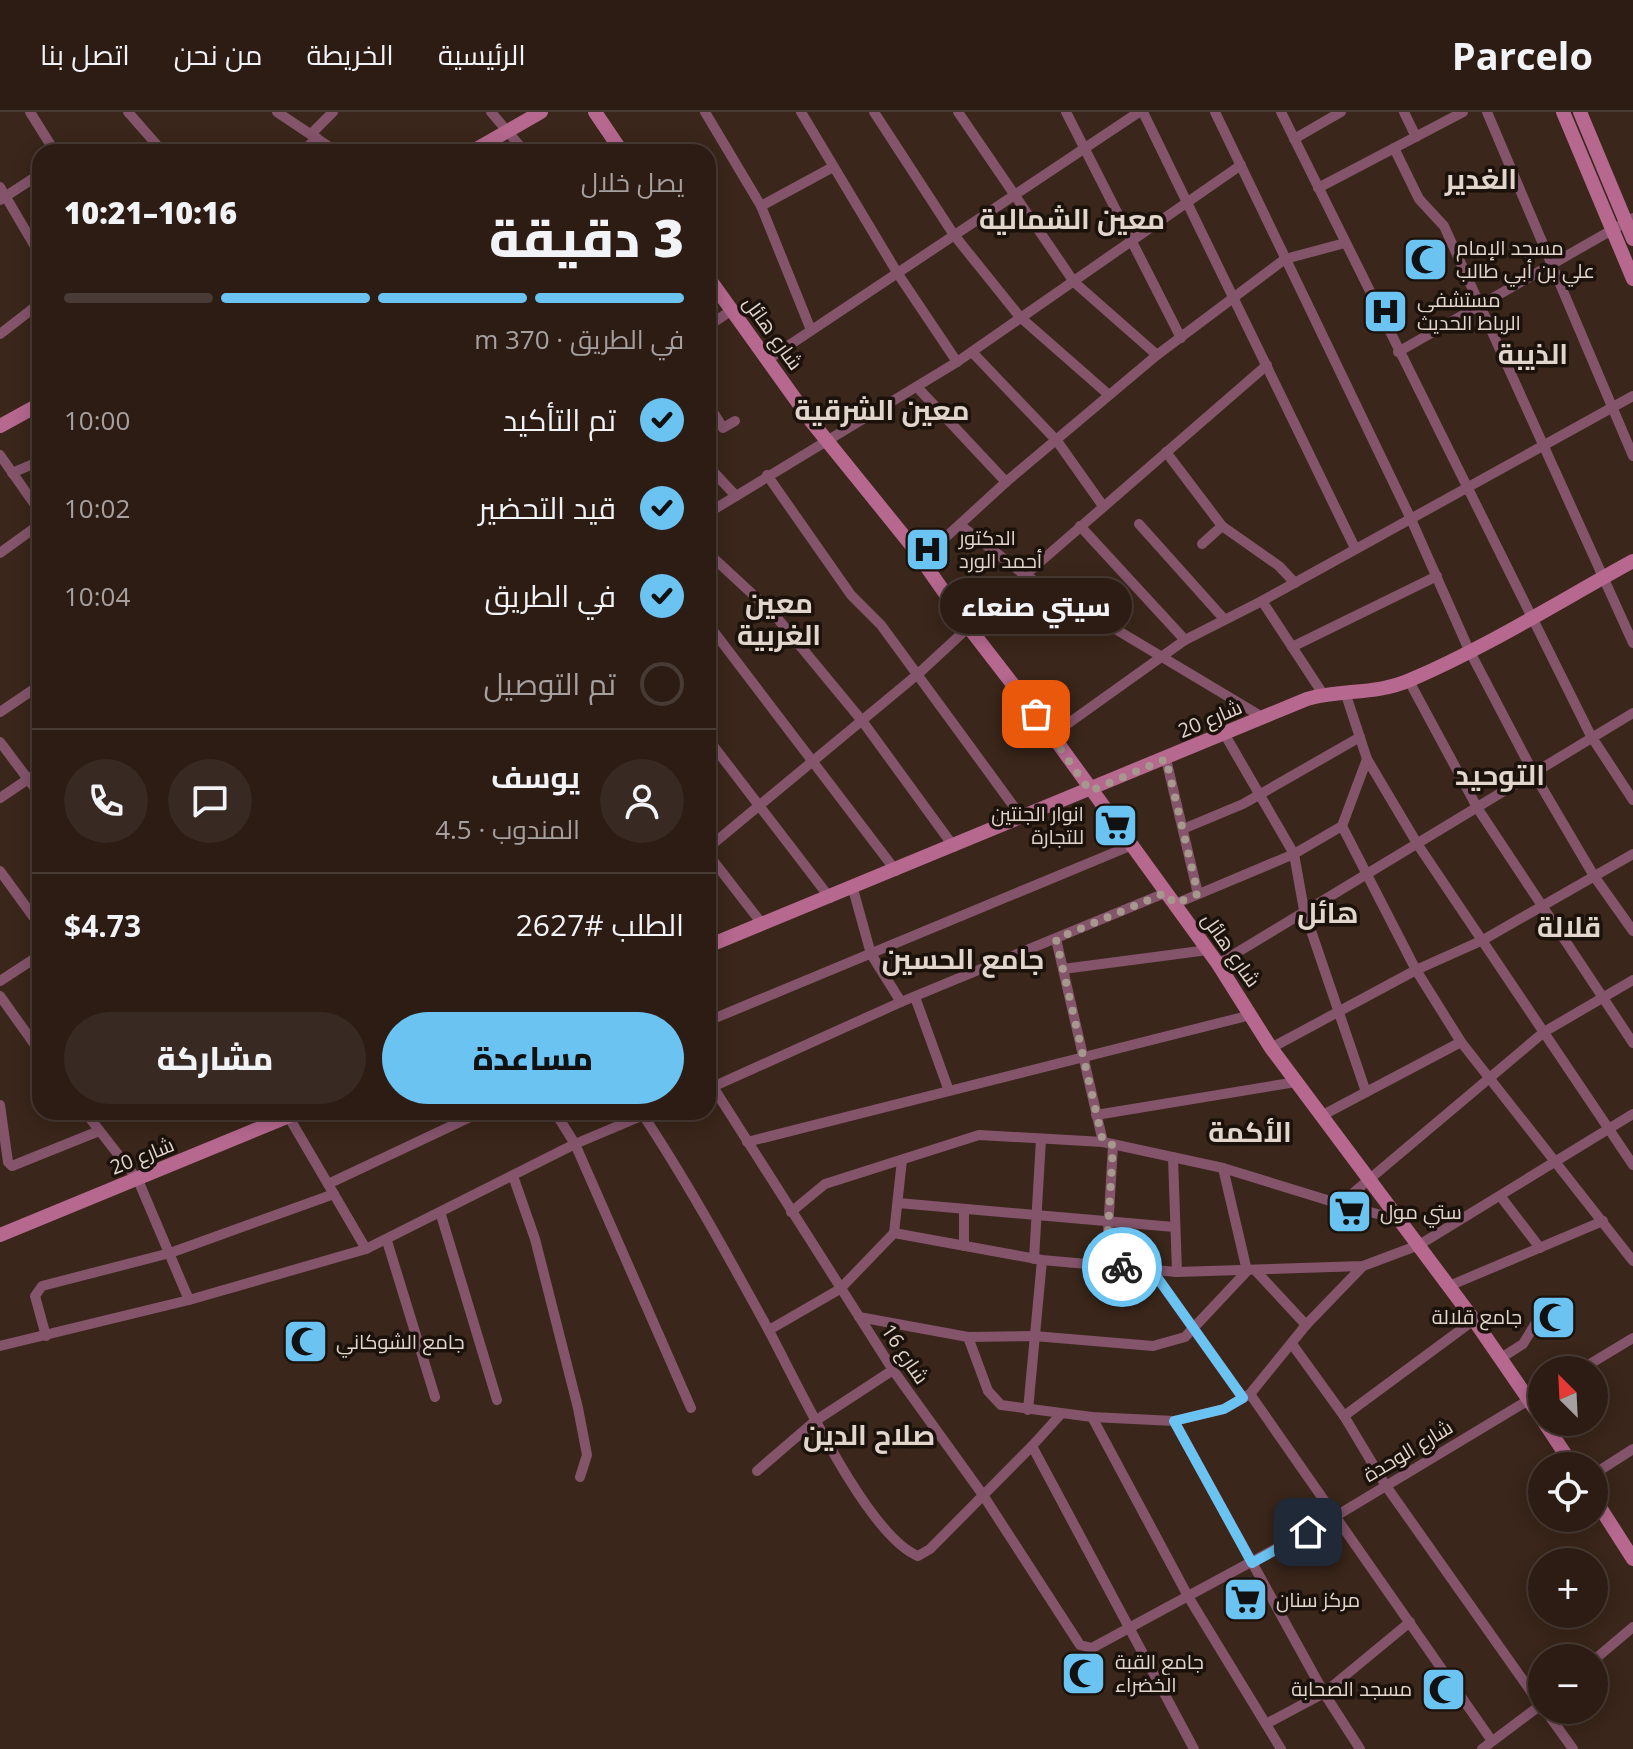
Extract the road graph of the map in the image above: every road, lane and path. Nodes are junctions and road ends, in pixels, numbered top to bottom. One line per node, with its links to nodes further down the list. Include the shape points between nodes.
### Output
1 (30, 112): 26 (street)
2 (128, 112): 27 (street)
3 (277, 112): 23 (street)
4 (333, 112): 23 (street)
5 (491, 112): 22 (street)
6 (541, 112): 22 (street)
7 (595, 112): 32 (street)
8 (801, 112): 36 (street)
9 (874, 112): 45 (street)
10 (958, 112): 40 (street)
11 (1066, 112): 34 (street)
12 (1141, 112): 34 (street); 42 (street)
13 (1215, 112): 35 (street)
14 (1281, 112): 25 (street)
15 (1341, 112): 25 (street)
16 (1404, 112): 24 (street)
17 (1463, 112): 24 (street)
18 (1487, 112): 51 (street)
19 (1563, 112): 44 (street)
20 (1580, 112): 43 (street)
21 (706, 113): 41 (street)
22 (508, 130): 30 (street); 31 (street)
23 (314, 136): 28 (street); 29 (street)
24 (1416, 137): 33 (street)
25 (1294, 139): 38 (street)
26 (50, 144)
27 (156, 144)
28 (308, 144)
29 (326, 144)
30 (484, 144)
31 (519, 144)
32 (617, 144)
33 (1394, 148): 38 (street); 57 (street, via 1419,199 1444,226)
34 (1085, 149): 40 (street); 48 (street)
35 (1241, 165): 42 (street); 50 (street)
36 (833, 167): 41 (street); 52 (street)
37 (32, 178): 39 (street)
38 (1318, 188): 49 (street)
39 (2, 194): 47 (street)
40 (1015, 198): 45 (street); 54 (street)
41 (761, 206): 62 (street)
42 (1187, 206): 48 (street); 56 (street)
43 (1629, 220): 44 (street); 46 (street)
44 (1612, 229): 51 (street); 53 (street)
45 (954, 235): 52 (street); 60 (street)
46 (1633, 239)
47 (32, 242)
48 (1132, 242): 54 (street); 64 (street)
49 (1345, 243): 50 (street); 66 (street)
50 (1285, 259): 56 (street); 95 (street)
51 (1553, 263): 57 (street); 74 (street)
52 (898, 274): 62 (street); 69 (street)
53 (1633, 279)
54 (1074, 282): 60 (street); 67 (street)
55 (716, 288): 59 (street, شارع هائل)
56 (1234, 299): 64 (street); 70 (street)
57 (1481, 303): 66 (street); 81 (street)
58 (32, 309): 63 (street)
59 (732, 310): 61 (street); 68 (street, شارع هائل)
60 (1020, 317): 65 (street); 72 (street)
61 (716, 321)
62 (811, 330): 68 (street)
63 (0, 334)
64 (1181, 338): 67 (street)
65 (972, 352): 69 (street); 79 (street)
66 (1398, 352): 90 (street)
67 (1157, 355): 72 (street)
68 (767, 360): 80 (street, شارع هائل)
69 (957, 362): 71 (street)
70 (1267, 365): 82 (street); 102 (street)
71 (917, 387): 80 (street); 89 (street)
72 (1109, 395): 79 (street)
73 (1633, 396): 74 (street)
74 (1613, 407): 81 (street); 84 (street)
75 (32, 408): 78 (street)
76 (716, 417): 77 (street, via 723,428)
77 (735, 421)
78 (0, 426)
79 (1057, 441): 89 (street); 93 (street)
80 (828, 442): 88 (street); 104 (street, شارع هائل)
81 (1545, 446): 90 (street); 109 (street)
82 (1166, 452): 93 (street); 99 (street)
83 (0, 455): 86 (street)
84 (1633, 456)
85 (32, 464): 86 (street)
86 (12, 473): 92 (street)
87 (716, 475): 91 (street)
88 (767, 475): 91 (street); 121 (street, via 851,595)
89 (1006, 482): 97 (street)
90 (1467, 489): 95 (street); 112 (street)
91 (736, 496): 94 (street)
92 (32, 501)
93 (1103, 506): 98 (street)
94 (716, 508)
95 (1410, 517): 102 (street); 108 (street)
96 (1139, 524): 113 (street)
97 (960, 525): 104 (street); 107 (street)
98 (1080, 526): 107 (street); 116 (street)
99 (1222, 526): 101 (street); 110 (street)
100 (32, 530): 103 (street)
101 (1202, 544)
102 (1355, 548): 110 (street)
103 (0, 553)
104 (922, 559): 114 (street, شارع هائل)
105 (716, 560): 129 (street, via 773,613)
106 (1633, 561): 109 (street, شارع 20)
107 (1025, 575): 114 (street); 120 (street)
108 (1437, 576): 118 (street); 119 (street)
109 (1603, 577): 112 (street, شارع 20); 117 (street)
110 (1295, 583): 111 (street)
111 (1262, 601): 113 (street); 118 (street)
112 (1532, 617): 119 (street, شارع 20); 132 (street)
113 (1224, 619): 116 (street)
114 (970, 629): 121 (street); 130 (street, شارع هائل)
115 (716, 634): 138 (street)
116 (1185, 640): 120 (street)
117 (1633, 643)
118 (1292, 647): 124 (street)
119 (1469, 650): 122 (street, شارع 20); 139 (street)
120 (1164, 658): 128 (street); 130 (street)
121 (918, 674): 129 (street); 149 (street)
122 (1409, 681): 125 (street, شارع 20); 148 (street)
123 (32, 690): 126 (street)
124 (1323, 694): 125 (street, شارع 20); 128 (street, شارع 20)
125 (1346, 695): 133 (street)
126 (0, 712)
127 (1633, 713): 132 (street)
128 (1264, 718): 131 (street, شارع 20)
129 (863, 722): 138 (street); 155 (street)
130 (1052, 735): 143 (street, شارع هائل)
131 (1225, 735): 136 (street, شارع 20); 144 (street)
132 (1591, 736): 139 (street); 146 (street)
133 (1360, 737): 137 (street); 144 (street)
134 (0, 742): 141 (street)
135 (716, 749): 147 (street)
136 (1166, 759): 143 (street, شارع 20); 151 (street)
137 (1367, 759): 150 (street); 153 (street)
138 (816, 762): 147 (street); 160 (street)
139 (1534, 774): 148 (street); 162 (street)
140 (32, 776): 141 (street)
141 (28, 778): 142 (street); 145 (street)
142 (32, 784)
143 (1090, 791): 149 (street, شارع 20); 154 (street, شارع هائل)
144 (1259, 794): 151 (street); 156 (street)
145 (0, 798)
146 (1633, 800)
147 (761, 806): 152 (street); 165 (street)
148 (1478, 809): 153 (street); 167 (street)
149 (1023, 819): 155 (street, شارع 20)
150 (1342, 826): 156 (street); 161 (street)
151 (1183, 829): 164 (street)
152 (716, 844)
153 (1418, 845): 161 (street); 173 (street)
154 (1130, 846): 166 (street, شارع هائل); 176 (street)
155 (954, 847): 160 (street, شارع 20)
156 (1294, 854): 164 (street); 168 (street)
157 (1633, 854): 162 (street)
158 (716, 862): 170 (street)
159 (0, 871): 169 (street)
160 (896, 871): 163 (street, شارع 20)
161 (1368, 872): 168 (street); 180 (street)
162 (1594, 876): 167 (street); 171 (street)
163 (853, 889): 165 (street, شارع 20); 176 (street)
164 (1198, 894): 166 (street)
165 (830, 898): 170 (street, شارع 20)
166 (1170, 898): 172 (street); 175 (street, شارع هائل)
167 (1541, 906): 173 (street); 185 (street)
168 (1304, 910): 178 (street); 187 (street)
169 (32, 915)
170 (763, 925): 174 (street, شارع 20)
171 (1633, 931)
172 (1056, 939): 179 (street); 184 (street)
173 (1483, 940): 180 (street); 190 (street)
174 (716, 943)
175 (1208, 950): 178 (street, شارع هائل); 179 (street)
176 (871, 954): 186 (street); 189 (street)
177 (32, 960): 182 (street)
178 (1218, 964): 188 (street, شارع هائل)
179 (1063, 969): 195 (street)
180 (1416, 970): 187 (street); 192 (street)
181 (1633, 980): 185 (street)
182 (0, 981)
183 (0, 996): 191 (street)
184 (915, 997): 186 (street); 199 (street)
185 (1604, 998): 190 (street); 193 (street)
186 (901, 1002): 197 (street)
187 (1337, 1013): 194 (street); 200 (street)
188 (1251, 1015): 194 (street, شارع هائل); 195 (street)
189 (716, 1018)
190 (1544, 1032): 196 (street); 213 (street)
191 (32, 1039)
192 (1461, 1042): 196 (street); 200 (street)
193 (1633, 1043)
194 (1271, 1048): 198 (street, شارع هائل)
195 (1083, 1058): 199 (street); 204 (street)
196 (1489, 1075): 221 (street); 226 (street)
197 (716, 1082)
198 (1296, 1082): 204 (street); 205 (street, شارع هائل)
199 (949, 1091): 216 (street)
200 (1366, 1092): 205 (street)
201 (716, 1094): 216 (street, شارع 16)
202 (0, 1105): 214 (street, via 12,1166)
203 (1633, 1114): 213 (street)
204 (1096, 1115): 217 (street)
205 (1321, 1116): 226 (street, شارع هائل)
206 (91, 1120): 214 (street)
207 (275, 1120): 225 (street, شارع 20)
208 (295, 1120): 227 (street)
209 (465, 1120): 227 (street)
210 (560, 1120): 218 (street)
211 (629, 1120): 218 (street)
212 (649, 1120): 262 (street)
213 (1607, 1130): 221 (street); 222 (street)
214 (99, 1131): 225 (street)
215 (1041, 1139): 217 (street); 220 (street, via 979,1135); 234 (street)
216 (747, 1142): 232 (street, شارع 16)
217 (1108, 1143): 219 (street); 236 (street)
218 (575, 1144): 224 (street); 277 (street)
219 (1173, 1157): 223 (street); 238 (street)
220 (902, 1160): 229 (street); 232 (street, via 825,1184)
221 (1557, 1162): 228 (street); 237 (street)
222 (1633, 1165)
223 (1223, 1168): 230 (street); 252 (street)
224 (513, 1176): 233 (street); 288 (street, via 535,1239 578,1408 587,1455)
225 (138, 1180): 240 (street, شارع 20); 246 (street)
226 (1370, 1182): 230 (street); 235 (street, شارع هائل)
227 (331, 1189): 245 (street); 246 (street)
228 (1501, 1197): 242 (street); 244 (street)
229 (898, 1203): 231 (street); 239 (street)
230 (1340, 1204): 235 (street)
231 (964, 1209): 234 (street); 243 (street)
232 (791, 1212): 255 (street, شارع 16)
233 (441, 1215): 241 (street); 275 (street)
234 (1039, 1215): 236 (street); 247 (street)
235 (1400, 1220): 242 (street, شارع هائل)
236 (1109, 1221): 238 (street); 249 (street)
237 (1603, 1221): 244 (street); 248 (street)
238 (1174, 1227): 253 (street)
239 (894, 1233): 243 (street); 255 (street)
240 (0, 1235)
241 (387, 1241): 245 (street); 274 (street)
242 (1419, 1245): 250 (street); 254 (street, شارع هائل)
243 (964, 1246): 247 (street)
244 (1540, 1248): 254 (street)
245 (366, 1249): 256 (street)
246 (170, 1253): 256 (street); 263 (street, via 42,1286 35,1296)
247 (1038, 1259): 249 (street); 264 (street)
248 (1633, 1261)
249 (1106, 1266): 251 (street)
250 (1363, 1266): 252 (street); 260 (street)
251 (1152, 1270): 253 (street); 261 (street)
252 (1252, 1271): 253 (street); 260 (street); 261 (street)
253 (1177, 1272)
254 (1449, 1286): 259 (street, شارع هائل)
255 (840, 1289): 258 (street, شارع 16); 262 (street)
256 (189, 1300): 263 (street)
257 (1547, 1305): 270 (street, via 1523,1344)
258 (859, 1317): 265 (street); 271 (street, شارع 16)
259 (1474, 1320): 270 (street, شارع هائل); 280 (street)
260 (1306, 1325): 267 (street)
261 (1193, 1329): 264 (street, via 1185,1337 1153,1346); 273 (street)
262 (769, 1330): 282 (street)
263 (46, 1336): 268 (street)
264 (1034, 1336): 265 (street); 278 (street)
265 (968, 1337): 278 (street, via 988,1391 1001,1405)
266 (1633, 1339): 269 (street)
267 (1292, 1344): 273 (street); 280 (street)
268 (0, 1346)
269 (1604, 1356)
270 (1501, 1358): 272 (street, شارع هائل)
271 (893, 1370): 282 (street); 290 (street, شارع 16)
272 (1528, 1387)
273 (1246, 1396): 283 (street, via 1224,1409); 291 (street)
274 (435, 1397)
275 (497, 1400)
276 (1528, 1401): 289 (street, شارع الوحدة)
277 (691, 1408)
278 (1028, 1410): 279 (street)
279 (1061, 1414): 281 (street); 284 (street)
280 (1344, 1416): 289 (street)
281 (1092, 1417): 283 (street); 295 (street)
282 (815, 1421): 287 (street); 290 (street, via 875,1517 904,1550 918,1556 930,1549)
283 (1174, 1421): 294 (street)
284 (1032, 1446): 290 (street); 297 (street)
285 (1633, 1449): 286 (street)
286 (1608, 1465)
287 (757, 1471)
288 (580, 1477)
289 (1386, 1486): 291 (street, شارع الوحدة); 301 (street)
290 (983, 1495): 299 (street, شارع 16)
291 (1336, 1516): 294 (street, شارع الوحدة); 296 (street)
292 (1608, 1520): 293 (street)
293 (1633, 1559)
294 (1252, 1563): 295 (street, شارع الوحدة); 302 (street)
295 (1189, 1598): 297 (street, شارع الوحدة); 304 (street)
296 (1410, 1622): 302 (street); 306 (street)
297 (1131, 1627): 299 (street, شارع الوحدة, via 1092,1648); 307 (street)
298 (1633, 1627): 300 (street)
299 (1080, 1645)
300 (1608, 1648)
301 (1528, 1686)
302 (1324, 1693): 304 (street); 309 (street)
303 (1528, 1716): 306 (street)
304 (1266, 1724): 308 (street)
305 (1555, 1724): 311 (street)
306 (1492, 1741): 310 (street)
307 (1194, 1749)
308 (1281, 1749)
309 (1360, 1749)
310 (1482, 1749)
311 (1573, 1749)

